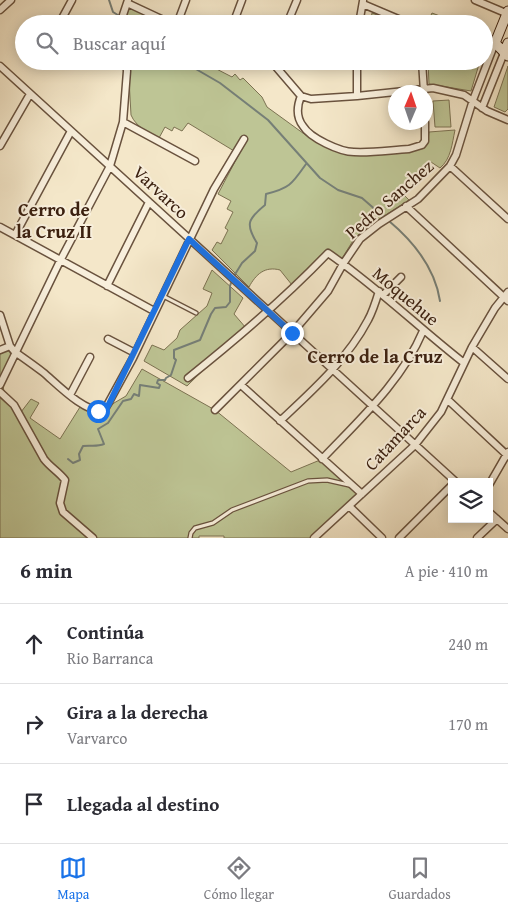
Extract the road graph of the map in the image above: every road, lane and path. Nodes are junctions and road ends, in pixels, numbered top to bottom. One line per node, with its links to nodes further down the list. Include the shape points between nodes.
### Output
1 (11, 0): 9 (street)
2 (72, 0): 11 (street)
3 (186, 0): 14 (street)
4 (242, 0): 15 (street)
5 (296, 0): 16 (street)
6 (476, 0): 10 (street)
7 (128, 1): 12 (street); 13 (street)
8 (363, 2): 17 (street); 18 (street)
9 (0, 10)
10 (508, 13): 19 (main road)
11 (64, 15)
12 (123, 15)
13 (155, 15)
14 (180, 15)
15 (236, 15)
16 (290, 15)
17 (361, 15)
18 (391, 15)
19 (495, 43): 21 (street, Pedro Sanchez); 22 (main road)
20 (508, 43): 22 (main road)
21 (493, 48)
22 (506, 54): 36 (street)
23 (0, 66): 32 (street, Varvarco)
24 (127, 70): 38 (street)
25 (279, 70): 33 (street)
26 (357, 70): 34 (street)
27 (423, 70): 29 (street)
28 (485, 70): 35 (street, Pedro Sanchez)
29 (424, 85)
30 (433, 88): 35 (street, via 456,92)
31 (388, 93): 34 (street)
32 (30, 94): 40 (street, Varvarco); 42 (street)
33 (301, 96): 34 (street); 39 (street, via 298,113 303,127 340,149 353,152 409,149 422,145)
34 (357, 96)
35 (473, 100): 36 (street); 45 (street, Pedro Sanchez)
36 (482, 108): 37 (street)
37 (508, 120)
38 (123, 122): 43 (street); 44 (street)
39 (426, 130)
40 (71, 131): 44 (street, Varvarco); 50 (street)
41 (244, 139): 51 (street, via 214,188)
42 (0, 146)
43 (195, 160)
44 (110, 166): 46 (street, Varvarco); 52 (street)
45 (450, 166): 47 (street, Pedro Sanchez, via 418,199); 48 (street)
46 (149, 202): 51 (street, Varvarco); 55 (street)
47 (406, 206): 53 (street, Pedro Sanchez, via 360,239); 58 (street)
48 (507, 217)
49 (0, 227): 50 (street)
50 (15, 235): 52 (street)
51 (189, 239): 57 (street); 60 (street, Varvarco)
52 (60, 261): 55 (street); 67 (street)
53 (343, 264): 56 (street, Moquehue); 60 (street, Moquehue, via 328,253); 64 (street, Pedro Sanchez, via 328,291)
54 (401, 277): 56 (street)
55 (107, 286): 59 (street)
56 (381, 293): 63 (street, Moquehue); 72 (street, via 359,335)
57 (162, 295): 59 (street); 61 (lane)
58 (507, 296): 66 (street, Catamarca, via 495,308)
59 (154, 311): 69 (street)
60 (267, 311): 64 (street, Varvarco); 73 (street)
61 (196, 313)
62 (0, 315): 67 (street)
63 (423, 331): 71 (street, Moquehue); 80 (street, via 405,366)
64 (292, 333): 72 (street, Varvarco); 76 (street, Pedro Sanchez)
65 (108, 338): 69 (street)
66 (472, 347): 71 (street, Catamarca); 74 (street)
67 (13, 349): 68 (street); 75 (street); 78 (street)
68 (0, 350)
69 (135, 353): 78 (street, via 104,411 93,410)
70 (90, 357): 78 (street)
71 (464, 364): 79 (street, Catamarca)
72 (332, 370): 80 (street, Varvarco); 82 (street)
73 (188, 378)
74 (508, 379)
75 (0, 385)
76 (241, 385): 81 (street, Pedro Sanchez); 82 (street)
77 (0, 392): 95 (street, via 14,405 50,468 65,480 60,503 62,512)
78 (70, 395)
79 (448, 400): 83 (street, Catamarca); 84 (street)
80 (372, 406): 83 (street, Varvarco); 85 (street)
81 (215, 410)
82 (280, 420): 85 (street)
83 (415, 445): 86 (street, Varvarco); 90 (street, Catamarca)
84 (508, 454): 87 (street)
85 (322, 459): 88 (street)
86 (451, 478)
87 (493, 478)
88 (354, 487): 90 (street); 96 (lane, via 327,480 308,481 232,510 213,523 195,528)
89 (448, 489): 99 (street)
90 (362, 494): 91 (street, Catamarca)
91 (349, 506): 97 (street, Catamarca); 98 (street)
92 (493, 516): 93 (street)
93 (497, 519): 94 (street); 100 (street)
94 (508, 529)
95 (93, 538)
96 (190, 538)
97 (314, 538)
98 (382, 538)
99 (399, 538)
100 (477, 538)

